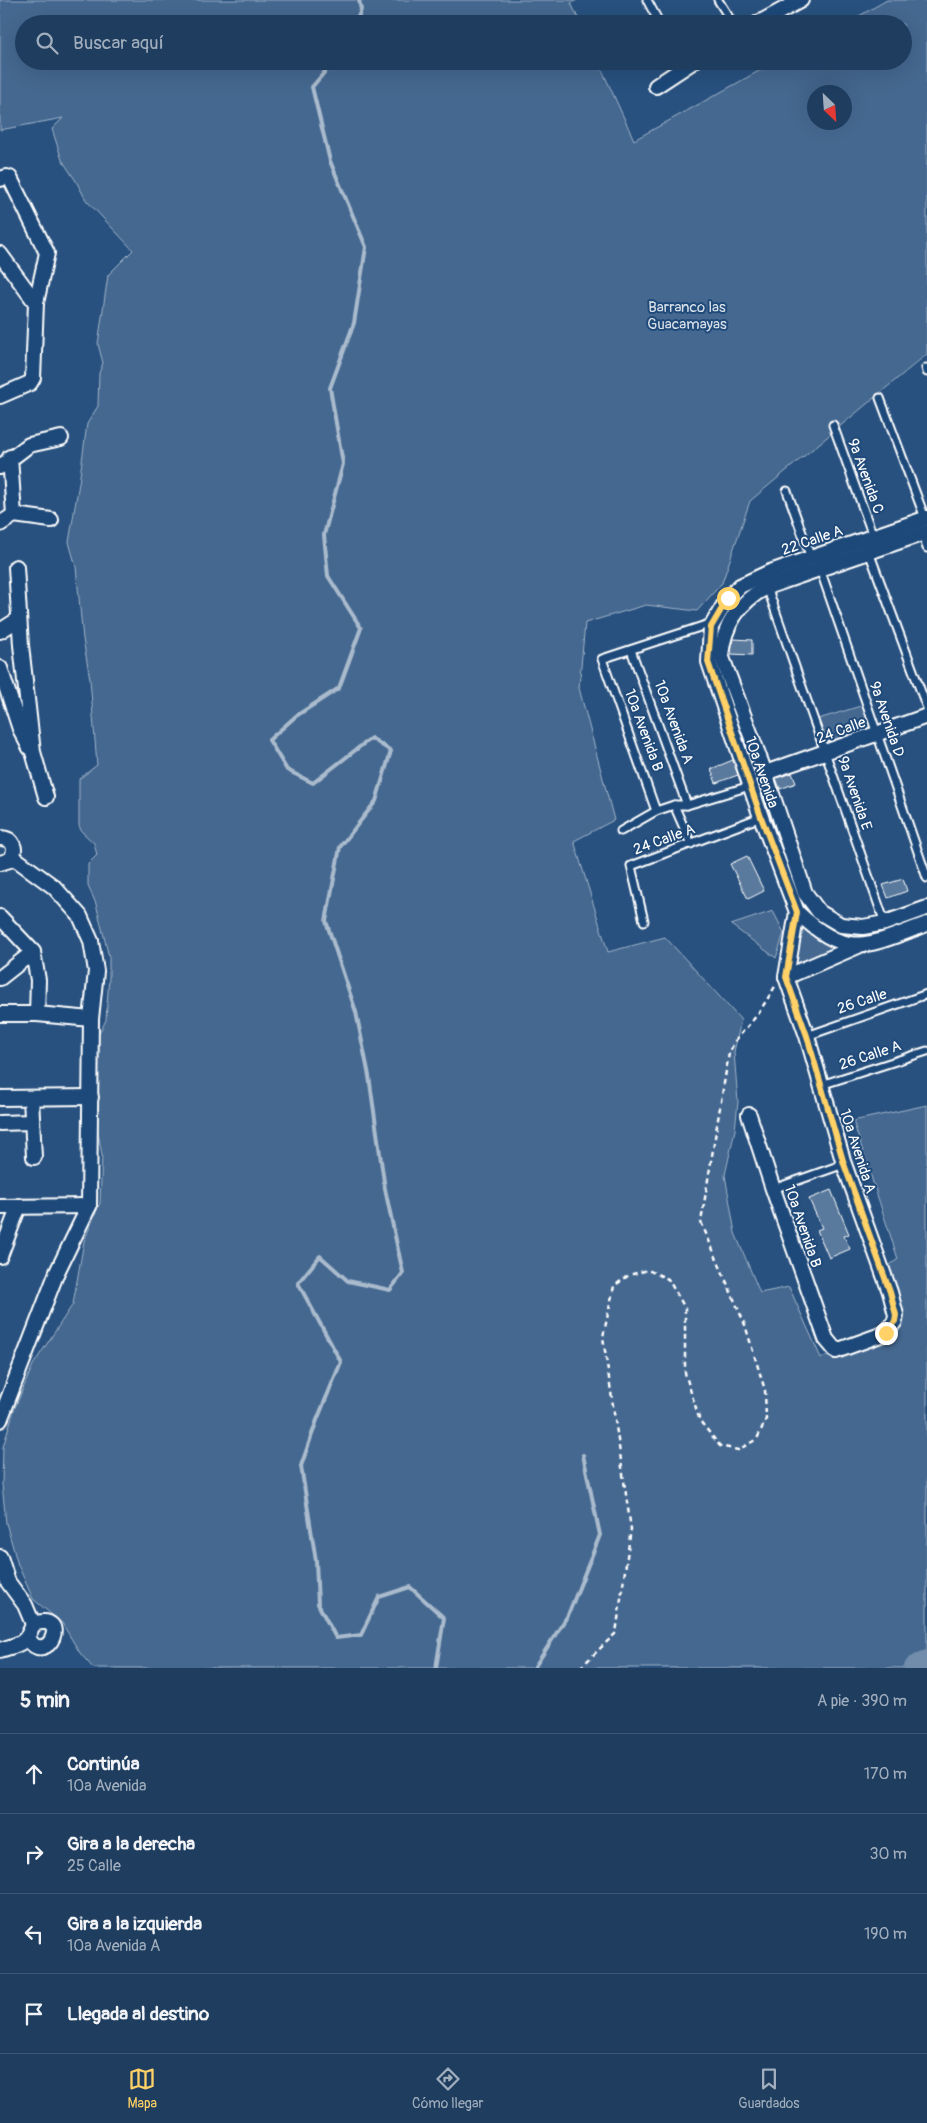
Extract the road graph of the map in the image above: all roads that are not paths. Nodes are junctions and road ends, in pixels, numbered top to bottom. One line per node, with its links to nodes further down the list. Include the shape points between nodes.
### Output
1 (647, 0): 4 (lane)
2 (718, 0): 5 (lane)
3 (796, 1): 6 (street)
4 (655, 15)
5 (727, 15)
6 (772, 15)
7 (677, 70): 8 (street)
8 (656, 86)
9 (0, 180): 11 (street, via 10,178 47,252)
10 (0, 254): 11 (street)
11 (36, 303): 12 (street, via 32,379 30,383)
12 (0, 396)
13 (880, 398): 19 (lane)
14 (833, 425): 23 (lane, 9a Avenida C)
15 (61, 438): 16 (street, via 28,445)
16 (5, 462): 18 (street)
17 (787, 491): 26 (lane)
18 (14, 515): 20 (street); 21 (street)
19 (926, 518): 23 (street, 22 Calle A)
20 (51, 520)
21 (0, 524)
22 (924, 533): 24 (lane); 25 (street, 22 Calle A)
23 (873, 536): 26 (street, 22 Calle A)
24 (927, 548)
25 (869, 552): 28 (street, 22 Calle A); 38 (lane)
26 (811, 558): 29 (street, 22 Calle A)
27 (16, 566): 34 (street)
28 (820, 569): 30 (street, 22 Calle A); 40 (lane, 9a Avenida D)
29 (740, 586): 31 (street); 33 (street, 22 Calle A)
30 (767, 587): 31 (street, 22 Calle A); 42 (lane, 9a Avenida E)
31 (752, 595): 32 (street, 22 Calle A)
32 (738, 610): 43 (street, 10a Avenida, via 722,643 722,655)
33 (717, 617): 36 (lane); 44 (street, 10a Avenida, via 711,627 708,662)
34 (19, 619): 35 (street); 41 (street)
35 (0, 631)
36 (631, 650): 47 (lane, 10a Avenida A); 48 (lane, 10a Avenida B, via 602,659)
37 (0, 668): 41 (street, via 25,740)
38 (927, 708)
39 (927, 716): 40 (street, 24 Calle)
40 (878, 734): 42 (street, 24 Calle); 55 (lane, 9a Avenida D)
41 (33, 752): 45 (street)
42 (826, 752): 43 (street, 24 Calle); 60 (lane, 9a Avenida E)
43 (765, 773): 60 (street, 10a Avenida, via 805,893 819,912 841,925 863,927)
44 (750, 786): 47 (lane); 49 (street, 10a Avenida)
45 (46, 797)
46 (674, 805): 47 (lane); 48 (lane); 52 (lane)
47 (687, 805)
48 (656, 811): 50 (lane)
49 (761, 817): 52 (lane, 24 Calle A); 57 (street, 10a Avenida)
50 (621, 831)
51 (0, 838): 53 (street, via 6,838 13,844)
52 (691, 844): 59 (lane, 24 Calle A, via 630,867)
53 (13, 857): 54 (street); 69 (street, via 54,888 80,916 95,956)
54 (0, 863)
55 (927, 878)
56 (927, 908): 60 (street)
57 (797, 912): 62 (street, 10a Avenida, via 834,940); 64 (street)
58 (0, 917): 63 (street)
59 (644, 921)
60 (885, 923)
61 (927, 924): 62 (street)
62 (858, 946): 64 (street)
63 (32, 952): 65 (street); 68 (street, via 38,980)
64 (786, 977): 70 (street, 10a Avenida A)
65 (0, 978)
66 (927, 994): 70 (lane, 26 Calle)
67 (0, 1014): 68 (street)
68 (37, 1014): 69 (street)
69 (90, 1019): 73 (street)
70 (807, 1036): 72 (street, 10a Avenida A)
71 (927, 1051): 72 (lane, 26 Calle A)
72 (821, 1086): 80 (street, 10a Avenida A)
73 (91, 1097): 75 (street); 83 (street)
74 (0, 1098): 75 (street)
75 (31, 1098): 78 (street)
76 (749, 1115): 81 (street, 10a Avenida B)
77 (0, 1122): 78 (street)
78 (32, 1122): 79 (street)
79 (34, 1157)
80 (844, 1164): 81 (lane); 86 (street, 10a Avenida A, via 896,1315 886,1333 842,1350 836,1351)
81 (773, 1189): 86 (street, 10a Avenida B)
82 (19, 1206): 83 (street); 84 (street); 85 (street)
83 (89, 1206): 87 (street, via 57,1272)
84 (0, 1207)
85 (0, 1256)
86 (831, 1346)
87 (0, 1420)
88 (0, 1557): 89 (street, via 8,1582 25,1605)
89 (33, 1624): 90 (street); 90 (street, via 48,1623 55,1636 52,1644 38,1649)
90 (28, 1639): 91 (street)
91 (0, 1650)

